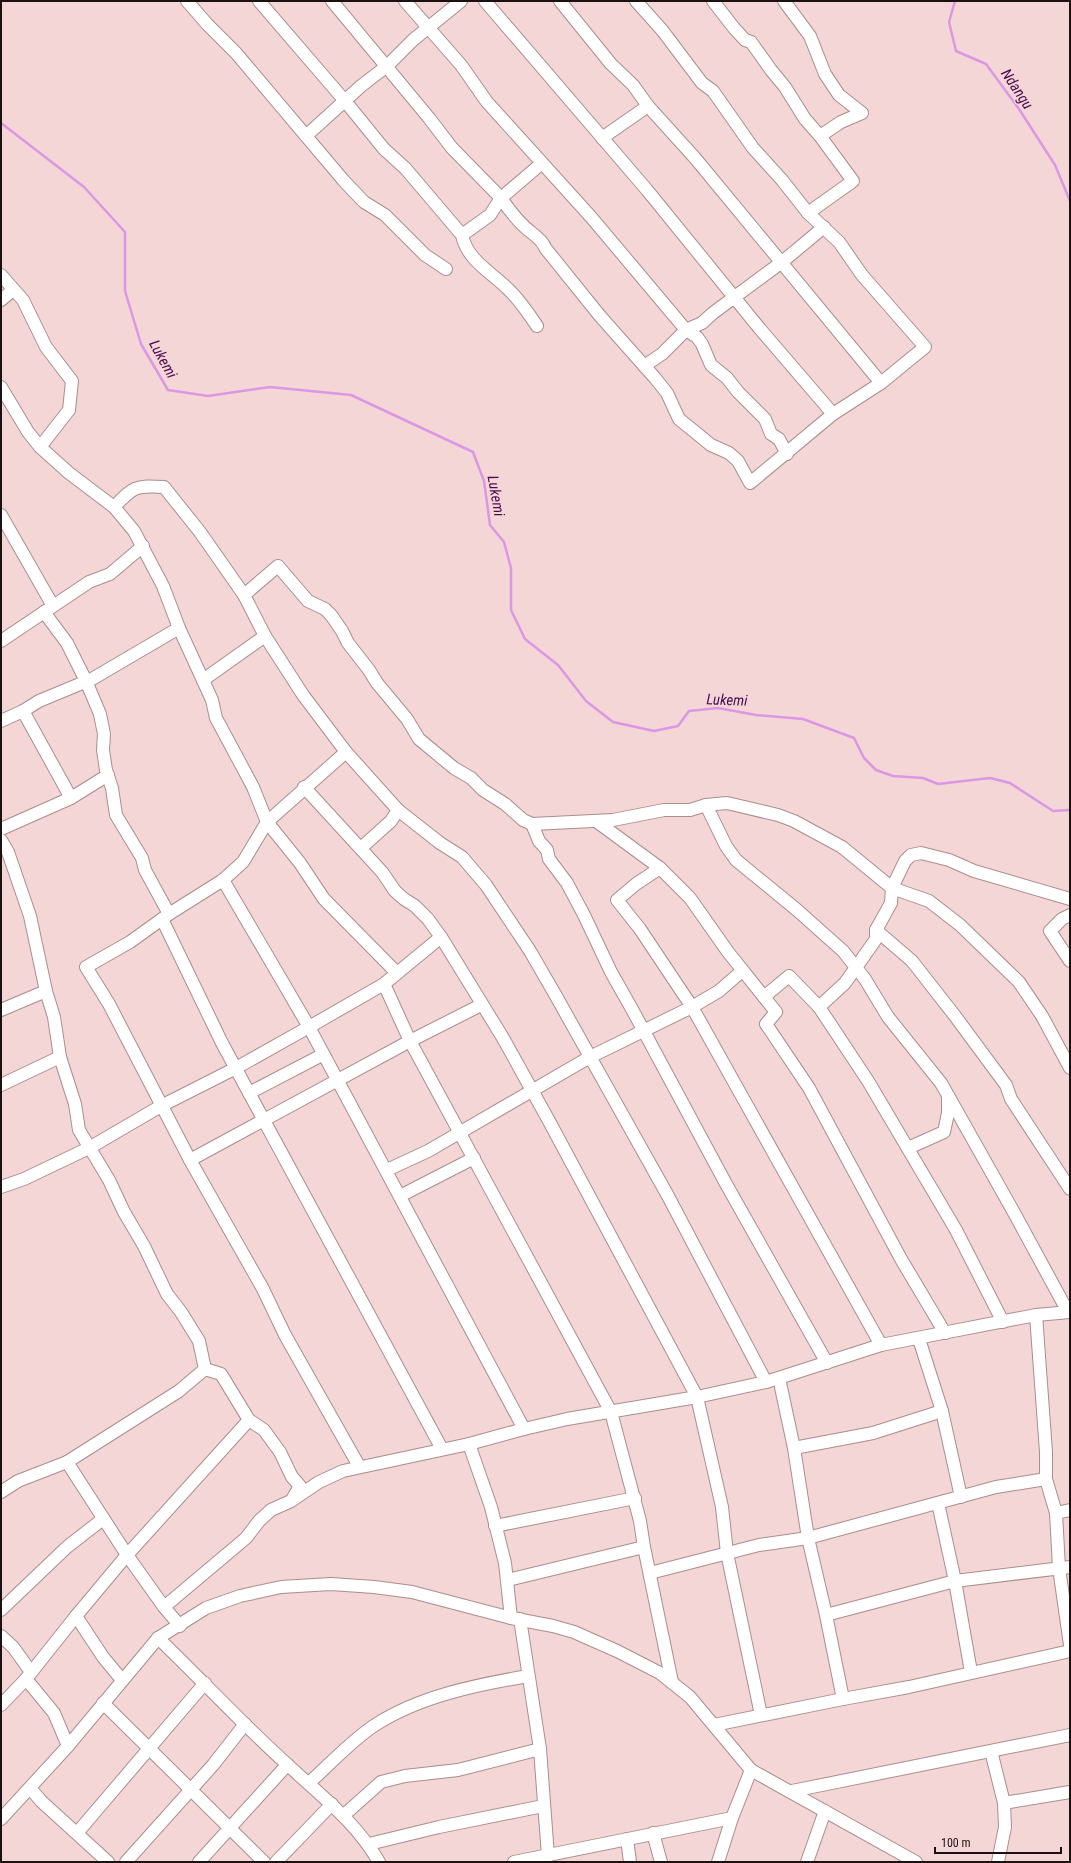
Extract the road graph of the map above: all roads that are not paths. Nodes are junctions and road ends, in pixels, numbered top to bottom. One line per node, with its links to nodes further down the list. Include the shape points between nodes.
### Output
1 (187, 1): 15 (street, via 236,53)
2 (259, 1): 13 (street)
3 (332, 1): 12 (street)
4 (405, 1): 11 (street)
5 (462, 1): 11 (street)
6 (485, 1): 17 (street)
7 (560, 1): 14 (street)
8 (636, 1): 20 (street, via 713,92 753,148)
9 (713, 1): 16 (street, via 745,40 751,42 805,119)
10 (784, 1): 16 (street, via 810,36 825,74 839,94 862,113 841,122)
11 (428, 29): 12 (street); 18 (street, via 461,65 487,102)
12 (387, 66): 13 (street); 19 (street, via 452,148)
13 (345, 101): 15 (street); 22 (street, via 384,149 405,168)
14 (648, 106): 17 (street); 23 (street)
15 (306, 135): 24 (street, via 344,182 364,202 385,215 425,255)
16 (820, 136): 20 (street, via 853,181)
17 (602, 138): 27 (street)
18 (542, 163): 19 (street); 30 (street)
19 (501, 198): 22 (street, via 490,215); 31 (street, via 532,233 540,238 600,316)
20 (808, 213): 21 (street)
21 (824, 227): 23 (street); 32 (street, via 925,347)
22 (462, 235): 29 (street, via 466,248 475,260 511,292)
23 (782, 262): 27 (street); 32 (street)
24 (446, 268)
25 (1, 274): 26 (street)
26 (13, 290): 28 (street); 35 (street, via 23,300 46,347 72,381 69,410)
27 (734, 297): 30 (street, via 712,312 702,323); 34 (street)
28 (1, 300)
29 (537, 326)
30 (686, 330): 31 (street, via 662,354); 36 (street, via 697,337 711,365 728,378 765,419 771,434 779,438)
31 (644, 366): 36 (street, via 666,393 678,420 711,445 729,453 738,461 750,483)
32 (880, 382): 34 (street)
33 (1, 386): 35 (street, via 28,432)
34 (833, 414): 36 (street)
35 (40, 447): 37 (street)
36 (788, 454)
37 (114, 507): 39 (street); 40 (street, via 131,490 145,486 164,488 200,532)
38 (1, 515): 41 (street)
39 (143, 546): 41 (street, via 110,574 89,582); 42 (street, via 163,586)
40 (244, 595): 43 (street); 57 (street, via 278,566 308,602 325,609 331,615 348,643 420,739 454,768 471,778 482,790)
41 (48, 609): 44 (street); 46 (street)
42 (179, 628): 45 (street); 46 (street)
43 (265, 636): 45 (street); 49 (street, via 303,695)
44 (2, 639)
45 (203, 680): 56 (street, via 212,700 216,718 253,787)
46 (86, 681): 47 (street, via 39,701); 50 (street, via 100,714)
47 (23, 711): 48 (street); 52 (street)
48 (1, 721)
49 (346, 752): 51 (street); 54 (street)
50 (108, 775): 52 (street); 66 (street, via 116,815 142,858)
51 (304, 787): 56 (street); 60 (street)
52 (71, 798): 58 (street)
53 (706, 804): 55 (street, via 690,810 664,810); 63 (street, via 727,803 794,821 842,847); 70 (street, via 726,846 736,860 802,914 843,951)
54 (398, 810): 60 (street, via 391,821); 85 (street, via 462,857 486,885 530,951)
55 (596, 821): 57 (street); 61 (street)
56 (267, 822): 62 (street, via 243,862); 72 (street, via 304,868 324,899)
57 (532, 824): 81 (street, via 539,841 547,850 549,859 567,883 610,972)
58 (1, 829)
59 (1, 840): 74 (street, via 8,852 30,916)
60 (361, 848): 68 (street, via 395,892 415,906)
61 (660, 868): 71 (street, via 690,898); 77 (street, via 617,900 640,929)
62 (223, 880): 66 (street); 80 (street)
63 (892, 888): 64 (street, via 905,861 911,855 921,853); 67 (street, via 891,903); 87 (street, via 929,901 960,926 1019,982 1042,1016)
64 (1070, 899)
65 (1070, 915): 69 (street, via 1050,931)
66 (165, 916): 86 (street, via 222,1043); 93 (street, via 130,942 86,967)
67 (876, 930): 70 (street, via 876,939); 102 (street, via 912,961 956,1016 1006,1085 1011,1099)
68 (441, 937): 72 (street); 76 (street)
69 (1070, 961)
70 (856, 967): 78 (street, via 845,983); 92 (street, via 888,1016 941,1083)
71 (742, 971): 75 (street); 77 (street, via 719,991)
72 (397, 973): 73 (street)
73 (384, 984): 80 (street); 82 (street)
74 (46, 991): 79 (street); 84 (street, via 54,1016)
75 (764, 997): 78 (street, via 789,976); 107 (street, via 776,1012 766,1024 809,1088)
76 (481, 1005): 82 (street); 90 (street, via 503,1038)
77 (692, 1007): 81 (street); 109 (street)
78 (819, 1007): 97 (street)
79 (1, 1010)
80 (309, 1027): 83 (street); 86 (street)
81 (644, 1032): 85 (street); 110 (street)
82 (410, 1041): 88 (street); 95 (street)
83 (322, 1056): 88 (street); 91 (street)
84 (60, 1057): 89 (street); 96 (street, via 75,1104 79,1130)
85 (590, 1058): 90 (street); 113 (street, via 668,1196)
86 (236, 1068): 91 (street); 93 (street)
87 (1070, 1068)
88 (337, 1081): 94 (street); 100 (street)
89 (1, 1085)
90 (532, 1091): 95 (street); 114 (street)
91 (249, 1093): 94 (street)
92 (948, 1099): 97 (street, via 944,1132); 104 (street)
93 (162, 1106): 96 (street); 99 (street)
94 (264, 1119): 99 (street); 121 (street)
95 (460, 1132): 98 (street); 100 (street, via 428,1151)
96 (89, 1148): 101 (street, via 24,1179); 111 (street, via 109,1180 167,1294 199,1341)
97 (908, 1148): 106 (street, via 956,1230)
98 (474, 1158): 103 (street); 116 (street)
99 (190, 1160): 123 (street)
100 (387, 1170): 103 (street)
101 (1, 1187)
102 (1070, 1189)
103 (400, 1196): 118 (street)
104 (1069, 1312): 105 (street)
105 (1036, 1315): 106 (street); 124 (street, via 1046,1444)
106 (1003, 1322): 107 (street)
107 (944, 1333): 108 (street)
108 (919, 1340): 109 (street); 115 (street)
109 (881, 1345): 110 (street)
110 (827, 1363): 112 (street)
111 (206, 1369): 117 (street, via 221,1374); 122 (street, via 179,1392)
112 (779, 1378): 113 (street); 120 (street)
113 (766, 1382): 114 (street)
114 (697, 1397): 116 (street); 136 (street, via 722,1507)
115 (942, 1411): 120 (street, via 873,1433); 126 (street)
116 (611, 1412): 118 (street); 127 (street)
117 (249, 1420): 128 (street, via 264,1430 300,1486); 137 (street)
118 (524, 1429): 119 (street)
119 (469, 1444): 121 (street); 133 (street)
120 (794, 1448): 134 (street)
121 (442, 1449): 123 (street)
122 (67, 1462): 125 (street, via 18,1481); 132 (street)
123 (359, 1466): 128 (street, via 337,1474)
124 (1046, 1479): 126 (street, via 996,1487); 131 (street)
125 (1, 1492)
126 (961, 1497): 129 (street)
127 (635, 1498): 133 (street); 135 (street)
128 (291, 1501): 142 (street, via 271,1510 246,1538)
129 (938, 1503): 134 (street); 141 (street)
130 (1070, 1510): 131 (street)
131 (1056, 1513): 138 (street)
132 (103, 1519): 137 (street); 143 (street, via 67,1547)
133 (495, 1526): 140 (street)
134 (808, 1538): 136 (street, via 759,1545); 144 (street)
135 (644, 1547): 139 (street); 140 (street)
136 (728, 1553): 139 (street); 161 (street)
137 (128, 1555): 142 (street); 145 (street)
138 (1064, 1568): 141 (street); 150 (street)
139 (650, 1573): 156 (street)
140 (508, 1580): 146 (street)
141 (955, 1581): 144 (street); 152 (street)
142 (164, 1607): 147 (street)
143 (1, 1610)
144 (826, 1615): 158 (street)
145 (76, 1616): 153 (street); 155 (street, via 103,1657)
146 (516, 1619): 147 (street, via 412,1592 331,1584 281,1587 240,1596 206,1608); 154 (street); 156 (street, via 574,1632 617,1651)
147 (180, 1626): 149 (street)
148 (1, 1636): 153 (street, via 13,1647)
149 (158, 1638): 155 (street); 157 (street)
150 (1070, 1645)
151 (1070, 1651): 152 (street)
152 (971, 1672): 158 (street)
153 (28, 1676): 160 (street); 165 (street, via 54,1713)
154 (528, 1676): 167 (street); 171 (street, via 425,1700 390,1716 374,1726)
155 (122, 1680): 159 (street)
156 (672, 1682): 163 (street, via 690,1697)
157 (205, 1683): 162 (street); 166 (street)
158 (843, 1699): 161 (street)
159 (103, 1703): 165 (street); 166 (street)
160 (1, 1705)
161 (761, 1715): 163 (street)
162 (245, 1724): 169 (street); 173 (street)
163 (714, 1725): 170 (street)
164 (1070, 1735): 168 (street)
165 (68, 1746): 172 (street)
166 (150, 1749): 173 (street); 184 (street)
167 (540, 1749): 178 (street); 181 (street, via 458,1770 405,1776 381,1782)
168 (991, 1751): 174 (street); 176 (street)
169 (288, 1765): 171 (street); 183 (street)
170 (751, 1770): 174 (street); 182 (street)
171 (309, 1783): 177 (street)
172 (30, 1788): 180 (street); 184 (street)
173 (190, 1790): 183 (street); 192 (street)
174 (792, 1791): 179 (street)
175 (1070, 1792): 176 (street)
176 (1004, 1803): 202 (street, via 1006,1827)
177 (332, 1804): 181 (street); 195 (street)
178 (544, 1806): 187 (street); 188 (street)
179 (825, 1810): 190 (street); 201 (street)
180 (3, 1813)
181 (344, 1816): 187 (street)
182 (732, 1818): 185 (street); 200 (street)
183 (230, 1829): 193 (street); 194 (street)
184 (77, 1833): 191 (street)
185 (653, 1833): 186 (street); 199 (street)
186 (627, 1839): 189 (street); 198 (street)
187 (369, 1844): 196 (street)
188 (548, 1856): 189 (street); 197 (street)
189 (563, 1857)
190 (913, 1861)
191 (108, 1862)
192 (126, 1862)
193 (199, 1862)
194 (264, 1862)
195 (276, 1862)
196 (379, 1862)
197 (514, 1862)
198 (630, 1862)
199 (661, 1862)
200 (718, 1862)
201 (807, 1862)
202 (998, 1862)

